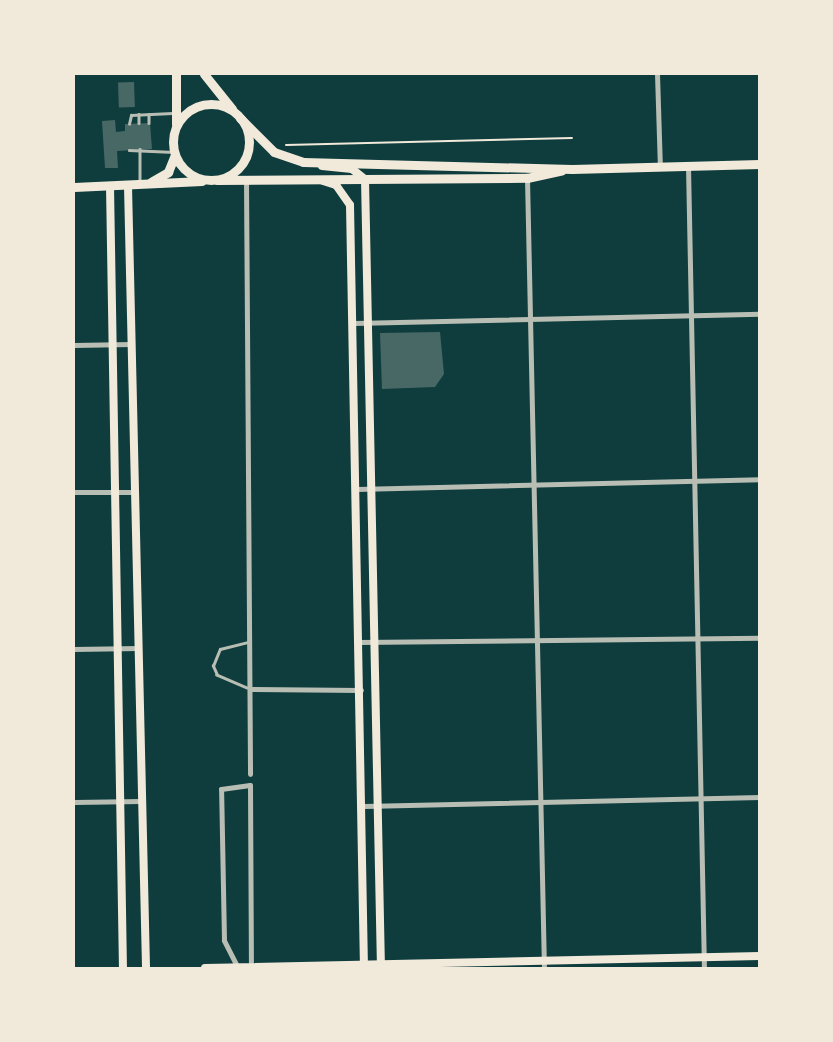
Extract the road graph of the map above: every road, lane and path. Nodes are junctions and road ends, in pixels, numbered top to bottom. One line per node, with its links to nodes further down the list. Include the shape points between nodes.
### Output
1 (176, 74): 4 (main road)
2 (204, 74): 7 (main road)
3 (657, 74): 20 (street)
4 (176, 113): 6 (lane); 11 (main road)
5 (139, 114): 6 (lane); 8 (lane); 10 (lane, via 129,116)
6 (149, 114): 9 (lane)
7 (237, 116): 11 (main road, via 202,105); 17 (main road, via 274,152); 25 (main road, via 247,153 234,173)
8 (139, 123)
9 (149, 123)
10 (129, 124)
11 (176, 127): 16 (main road)
12 (572, 138): 13 (path)
13 (275, 146)
14 (129, 150): 15 (lane)
15 (140, 152): 16 (lane); 29 (lane)
16 (174, 154): 25 (main road, via 189,173); 29 (main road, via 168,172)
17 (305, 162): 21 (main road); 24 (main road, via 352,169)
18 (760, 164): 19 (main road)
19 (688, 166): 20 (main road); 32 (street)
20 (660, 167): 21 (main road)
21 (572, 169): 22 (main road)
22 (527, 177): 24 (main road); 33 (street)
23 (315, 178): 24 (main road); 26 (main road); 35 (main road, via 336,185 350,205)
24 (365, 179): 34 (main road)
25 (214, 180): 26 (main road); 29 (main road)
26 (246, 180): 50 (street)
27 (110, 186): 28 (main road); 30 (main road); 38 (main road)
28 (128, 186): 29 (main road); 36 (main road)
29 (142, 186)
30 (74, 187)
31 (760, 314): 32 (street)
32 (691, 315): 33 (street); 40 (street)
33 (531, 319): 34 (street); 41 (street)
34 (367, 322): 35 (street); 42 (main road)
35 (354, 323): 43 (main road)
36 (131, 344): 38 (street); 46 (main road)
37 (74, 345): 38 (street)
38 (111, 345): 45 (main road)
39 (760, 479): 40 (street)
40 (694, 480): 41 (street); 49 (street)
41 (534, 484): 42 (street); 48 (street)
42 (371, 488): 43 (street); 52 (main road)
43 (357, 489): 51 (main road)
44 (74, 492): 45 (street)
45 (116, 492): 46 (street); 53 (main road)
46 (134, 492): 54 (main road)
47 (760, 638): 49 (street)
48 (537, 640): 49 (street); 52 (street); 64 (street)
49 (697, 640): 60 (street)
50 (251, 642): 56 (street); 56 (lane, via 220,649 214,666 217,675)
51 (360, 642): 52 (street); 57 (main road)
52 (374, 642): 66 (main road)
53 (118, 648): 54 (street); 55 (street); 61 (main road)
54 (138, 648): 62 (main road)
55 (74, 649)
56 (251, 689): 57 (street); 58 (street)
57 (360, 690): 65 (main road)
58 (250, 774)
59 (760, 797): 60 (street)
60 (701, 798): 64 (street); 68 (street)
61 (121, 801): 62 (street); 63 (street); 72 (main road)
62 (141, 801): 73 (main road)
63 (74, 802)
64 (540, 803): 66 (street); 69 (street)
65 (364, 806): 66 (street); 70 (main road)
66 (378, 806): 71 (main road)
67 (760, 956): 68 (main road)
68 (704, 957): 69 (main road); 77 (street)
69 (544, 965): 71 (main road)
70 (364, 967): 71 (main road); 76 (main road)
71 (381, 967)
72 (123, 968)
73 (146, 968)
74 (205, 968): 75 (main road)
75 (239, 968): 76 (main road); 76 (street, via 224,940 223,787 250,785)
76 (251, 968)
77 (704, 968)

